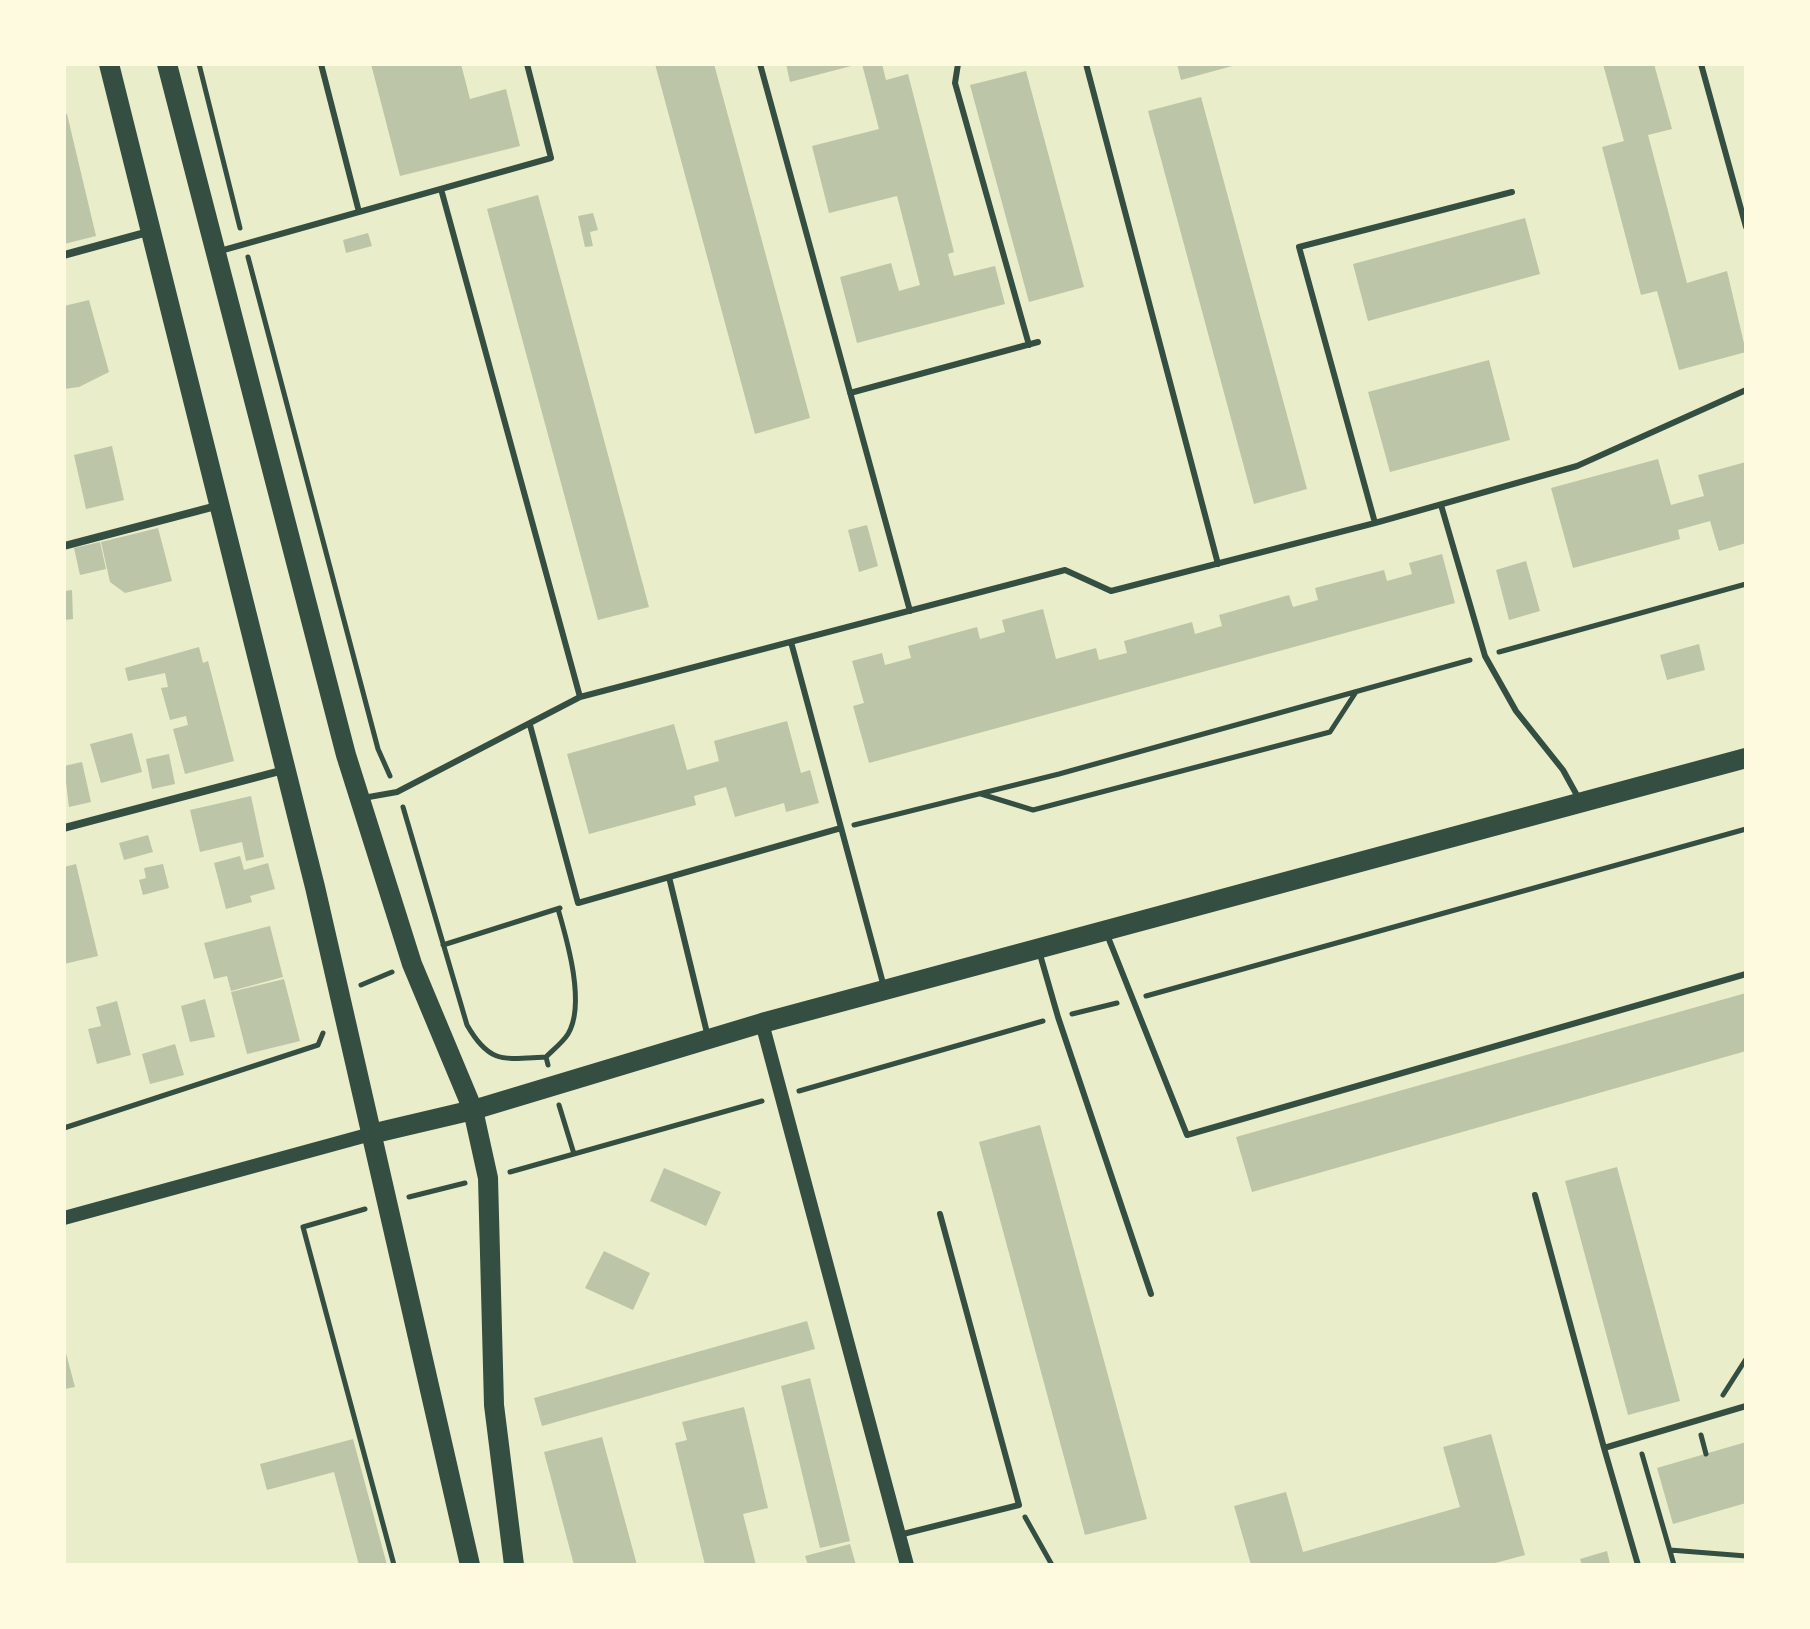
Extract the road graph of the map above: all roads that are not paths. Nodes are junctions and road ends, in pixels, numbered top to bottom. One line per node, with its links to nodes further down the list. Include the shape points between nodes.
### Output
1 (109, 64): 13 (main road)
2 (167, 64): 14 (main road)
3 (321, 64): 11 (lane)
4 (527, 64): 9 (lane, via 551,158)
5 (760, 64): 19 (lane)
6 (958, 64): 17 (lane, via 955,83)
7 (1086, 64): 24 (lane)
8 (1701, 64): 12 (lane)
9 (441, 189): 11 (lane); 27 (lane)
10 (1512, 192): 22 (lane, via 1299,247)
11 (359, 212): 14 (lane)
12 (1746, 227)
13 (152, 231): 15 (street); 20 (main road)
14 (216, 252): 31 (main road)
15 (64, 255)
16 (1038, 342): 17 (lane)
17 (1029, 345): 19 (lane)
18 (1746, 390): 21 (lane, via 1577,466)
19 (850, 393): 25 (lane)
20 (221, 505): 23 (street); 30 (main road)
21 (1441, 505): 22 (lane); 32 (lane, via 1485,656 1516,711)
22 (1375, 523): 24 (lane)
23 (64, 546)
24 (1218, 564): 25 (lane, via 1111,591 1065,570)
25 (910, 611): 26 (lane)
26 (791, 642): 27 (lane); 34 (lane)
27 (580, 697): 28 (lane)
28 (530, 725): 31 (lane, via 397,792); 35 (lane, via 578,903)
29 (1746, 758): 32 (main road)
30 (286, 770): 33 (street); 43 (main road)
31 (360, 799): 42 (main road, via 412,964)
32 (1581, 802): 36 (main road)
33 (64, 828)
34 (841, 828): 35 (lane); 39 (lane)
35 (669, 877): 41 (lane)
36 (1106, 932): 37 (main road); 38 (lane, via 1187,1135)
37 (1039, 950): 39 (main road); 47 (lane)
38 (1746, 974)
39 (885, 990): 40 (main road)
40 (762, 1023): 41 (main road); 50 (street)
41 (708, 1040): 42 (main road)
42 (473, 1110): 43 (main road); 52 (main road, via 488,1178 494,1405)
43 (371, 1134): 46 (street); 51 (main road)
44 (1535, 1195): 49 (lane)
45 (940, 1214): 50 (lane, via 1019,1505)
46 (64, 1218)
47 (1151, 1294)
48 (1746, 1406): 49 (lane)
49 (1604, 1448): 54 (lane)
50 (899, 1535): 53 (street)
51 (470, 1565)
52 (514, 1565)
53 (907, 1565)
54 (1638, 1565)

